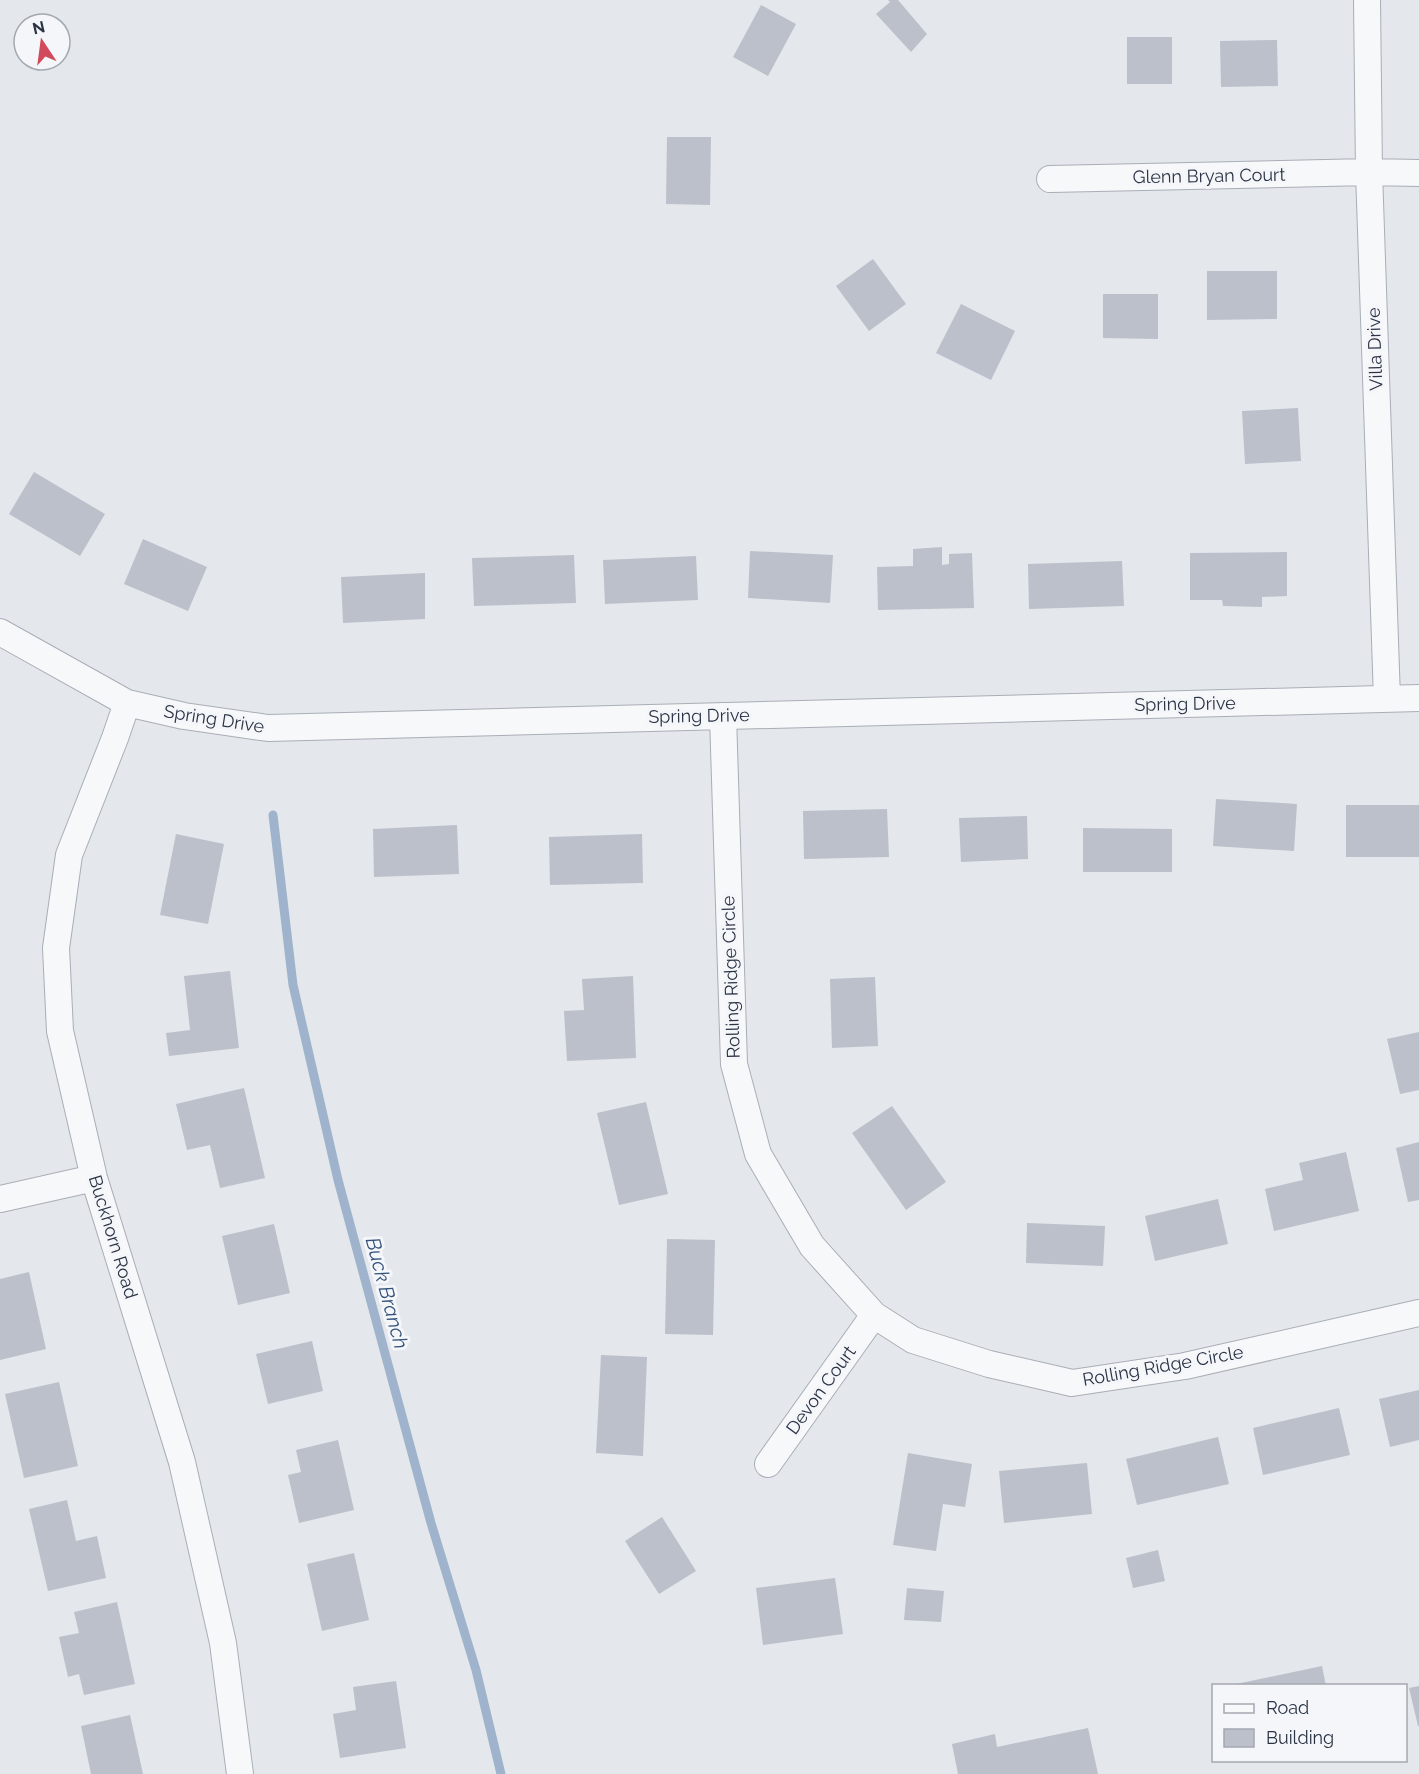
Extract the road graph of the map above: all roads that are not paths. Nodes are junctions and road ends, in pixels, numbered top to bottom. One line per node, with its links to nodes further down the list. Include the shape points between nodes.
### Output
1 (1367, 0): 2 (street, Villa Drive)
2 (1369, 172): 3 (street, Glenn Bryan Court); 4 (street, Glenn Bryan Court); 7 (street, Villa Drive)
3 (1419, 173)
4 (1050, 179)
5 (0, 632): 8 (street, Spring Drive)
6 (1419, 698): 7 (street, Spring Drive)
7 (1387, 699): 9 (street, Spring Drive)
8 (127, 702): 9 (street, Spring Drive, via 184,716 268,728); 10 (street, Buckhorn Road, via 69,855 56,948 60,1031)
9 (723, 716): 13 (street, Rolling Ridge Circle, via 734,1064 758,1154 813,1246)
10 (94, 1178): 11 (street); 15 (street, Buckhorn Road, via 182,1462 223,1643)
11 (0, 1199)
12 (1419, 1313): 13 (street, Rolling Ridge Circle, via 1185,1366 1072,1383 989,1364 913,1340)
13 (874, 1316): 14 (street, Devon Court)
14 (768, 1464)
15 (240, 1774)

